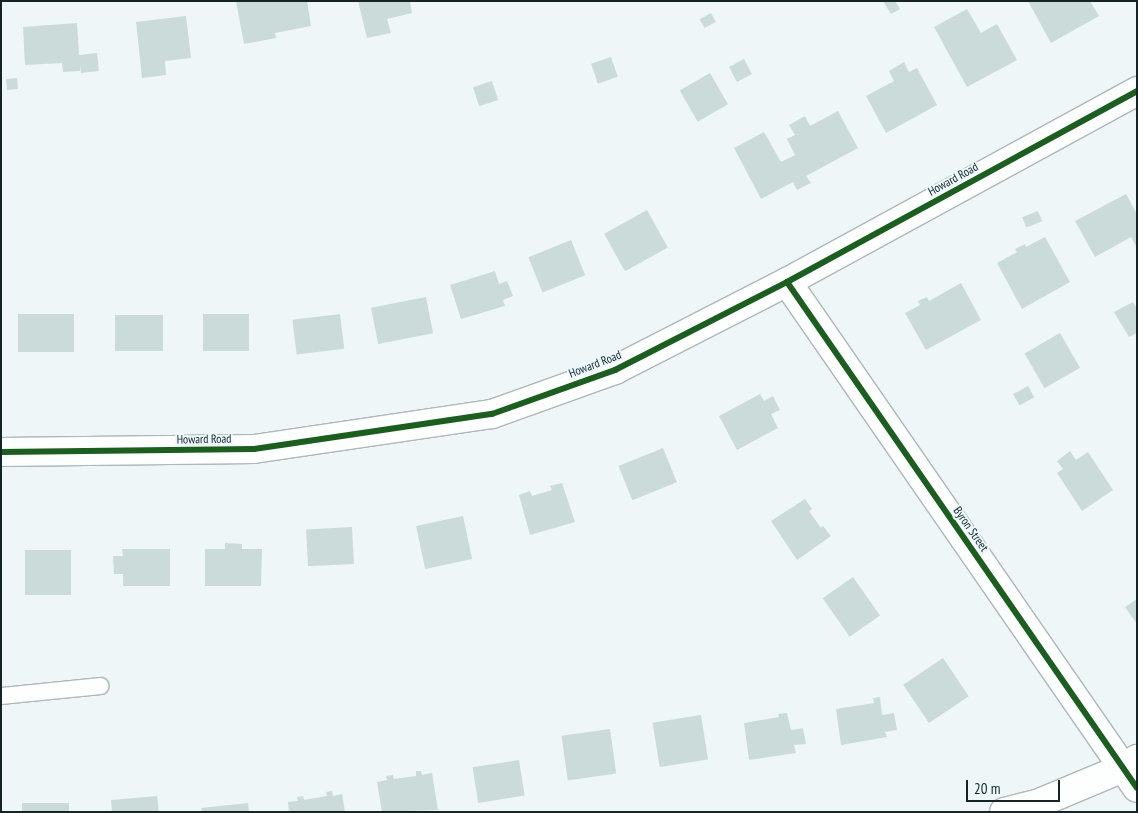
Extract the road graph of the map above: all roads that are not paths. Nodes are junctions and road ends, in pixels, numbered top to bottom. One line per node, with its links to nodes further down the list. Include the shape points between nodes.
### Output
1 (1137, 92): 2 (street, Howard Road)
2 (787, 282): 3 (street, Howard Road, via 615,370 492,414 254,450); 6 (street, Byron Street)
3 (1, 452)
4 (101, 686): 5 (lane)
5 (1, 696)
6 (1132, 772): 7 (street, via 1038,804)
7 (1004, 812)

